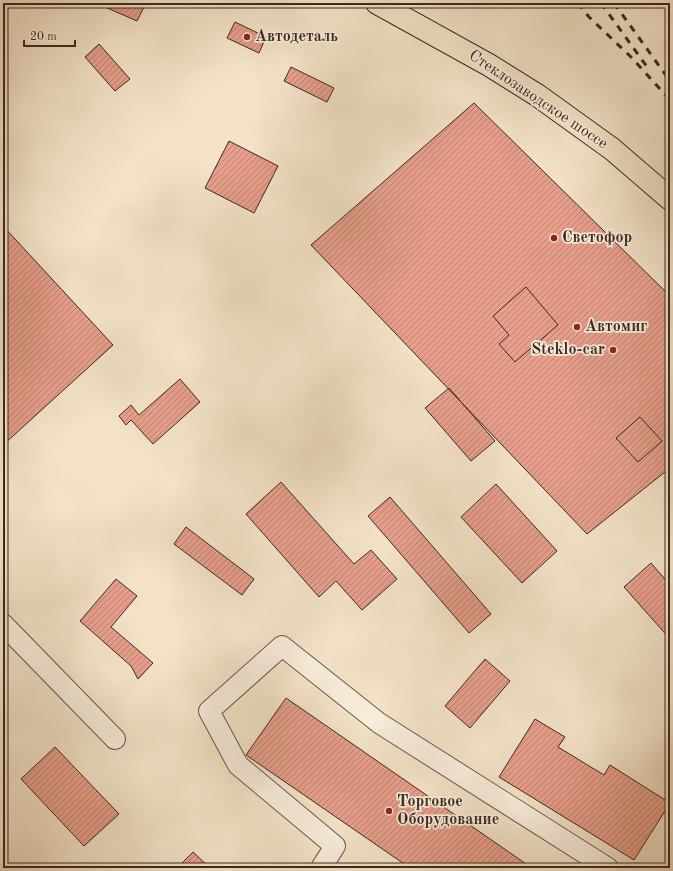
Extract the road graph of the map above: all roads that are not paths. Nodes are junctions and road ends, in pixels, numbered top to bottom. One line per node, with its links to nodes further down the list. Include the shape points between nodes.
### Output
1 (377, 3): 2 (main road, Стеклозаводское шоссе, via 489,65 537,95 612,149)
2 (670, 199)
3 (3, 624): 4 (lane)
4 (115, 739)
5 (321, 868): 6 (lane, via 335,846 238,765 208,711 282,646 379,724)
6 (608, 868)

